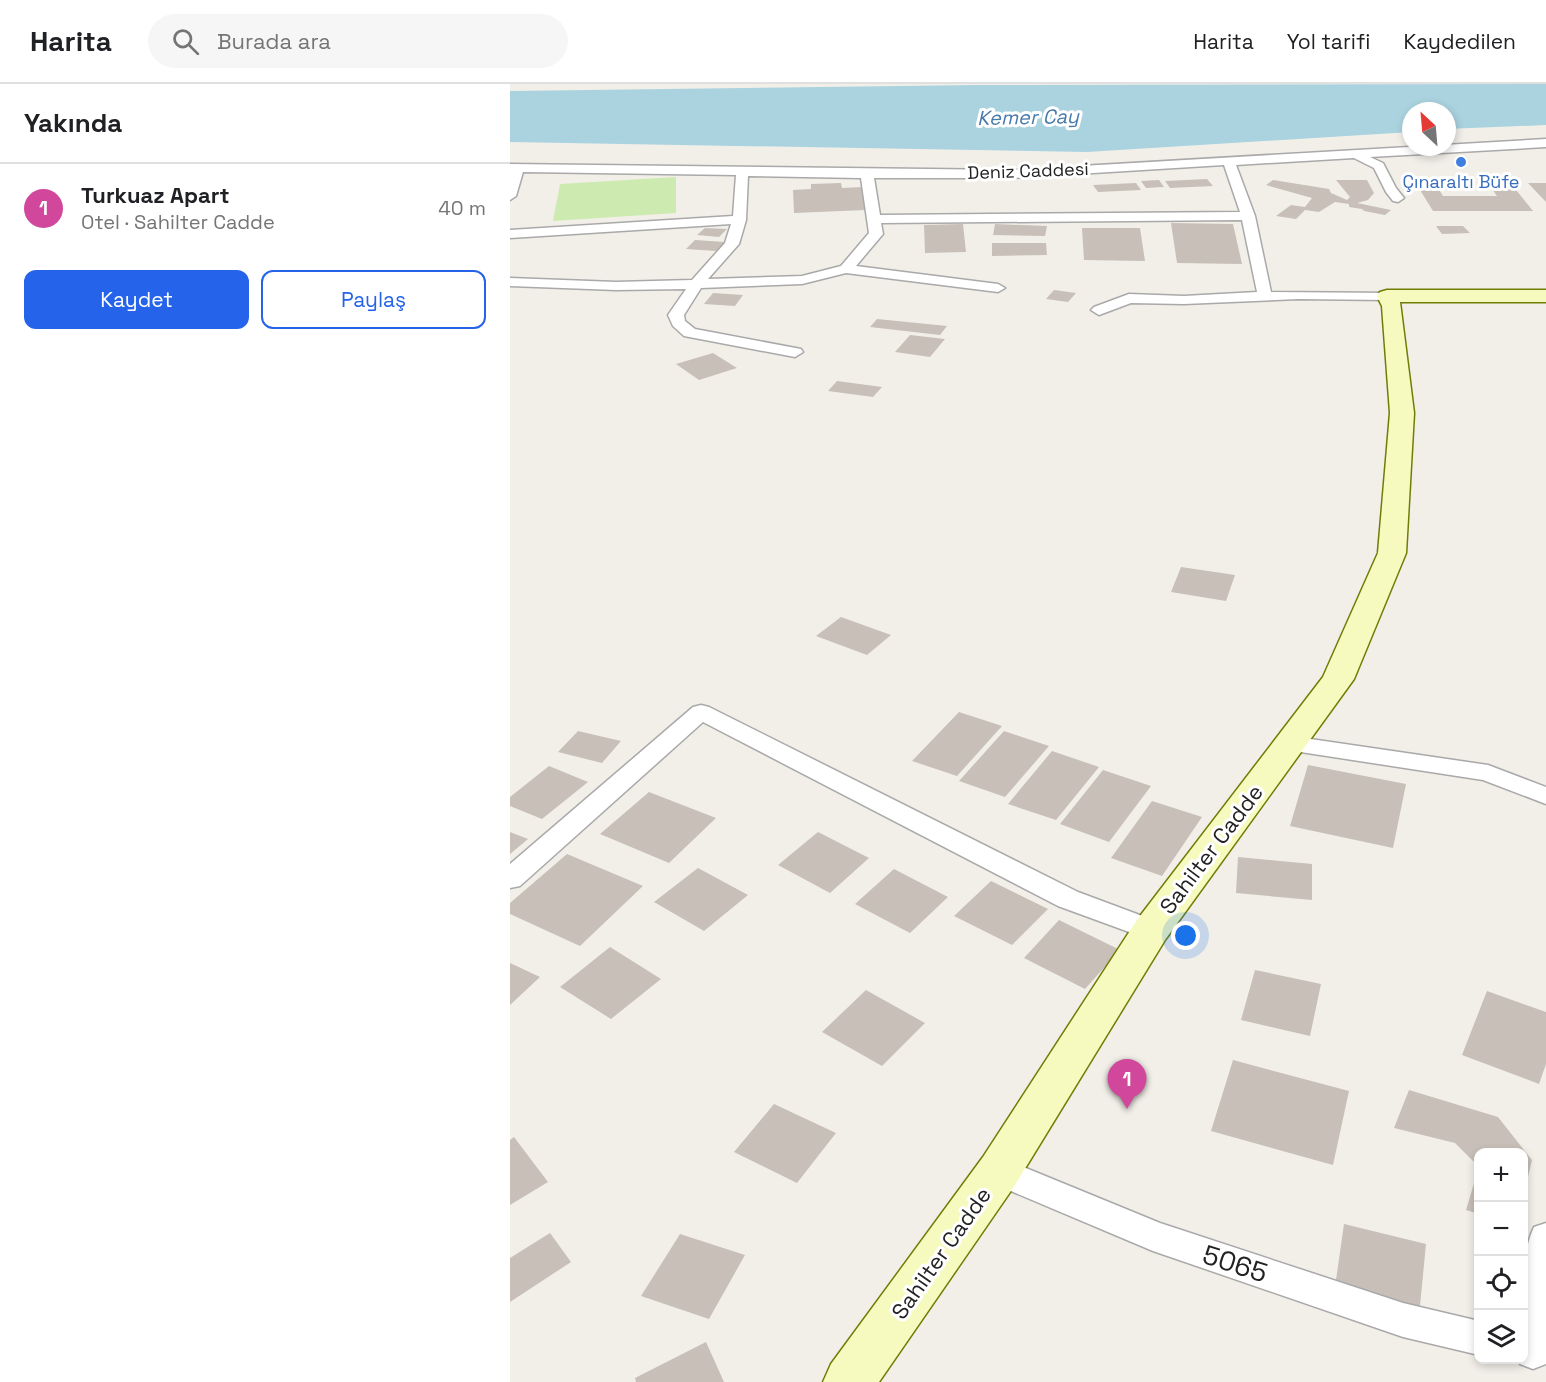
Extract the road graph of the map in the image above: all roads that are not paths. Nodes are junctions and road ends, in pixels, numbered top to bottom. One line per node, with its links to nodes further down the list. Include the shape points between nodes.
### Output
1 (1546, 143): 2 (street, Deniz Caddesi)
2 (1356, 154): 3 (street, Deniz Caddesi); 8 (street, via 1379,166)
3 (1229, 161): 6 (street, Deniz Caddesi, via 1011,174); 9 (street)
4 (514, 168): 5 (street, Deniz Caddesi); 7 (street)
5 (742, 171): 6 (street, Deniz Caddesi); 11 (street)
6 (867, 174): 10 (street)
7 (510, 196)
8 (1398, 198)
9 (1248, 216): 10 (street); 19 (street)
10 (874, 219): 13 (street, via 876,234)
11 (739, 220): 12 (street); 15 (street, via 732,244)
12 (510, 234)
13 (846, 269): 15 (street, via 802,280); 16 (street)
14 (510, 282): 15 (street)
15 (696, 284): 21 (street, via 676,315 678,323 690,333)
16 (998, 288)
17 (1387, 296): 18 (street); 19 (street); 22 (street, Sahilter Cadde, via 1392,306 1402,413 1392,553 1338,679)
18 (1546, 296)
19 (1265, 297): 20 (street, via 1129,298)
20 (1099, 310)
21 (795, 352)
22 (1290, 744): 23 (street, via 1488,773); 25 (street, Sahilter Cadde)
23 (1546, 796)
24 (510, 879): 25 (street, via 701,712 1068,899)
25 (1151, 930): 26 (street, Sahilter Cadde)
26 (999, 1171): 28 (street, 5065, via 1153,1236 1403,1320); 30 (street, Sahilter Cadde)
27 (1546, 1238): 29 (street)
28 (1474, 1337)
29 (1534, 1352)
30 (849, 1382)

